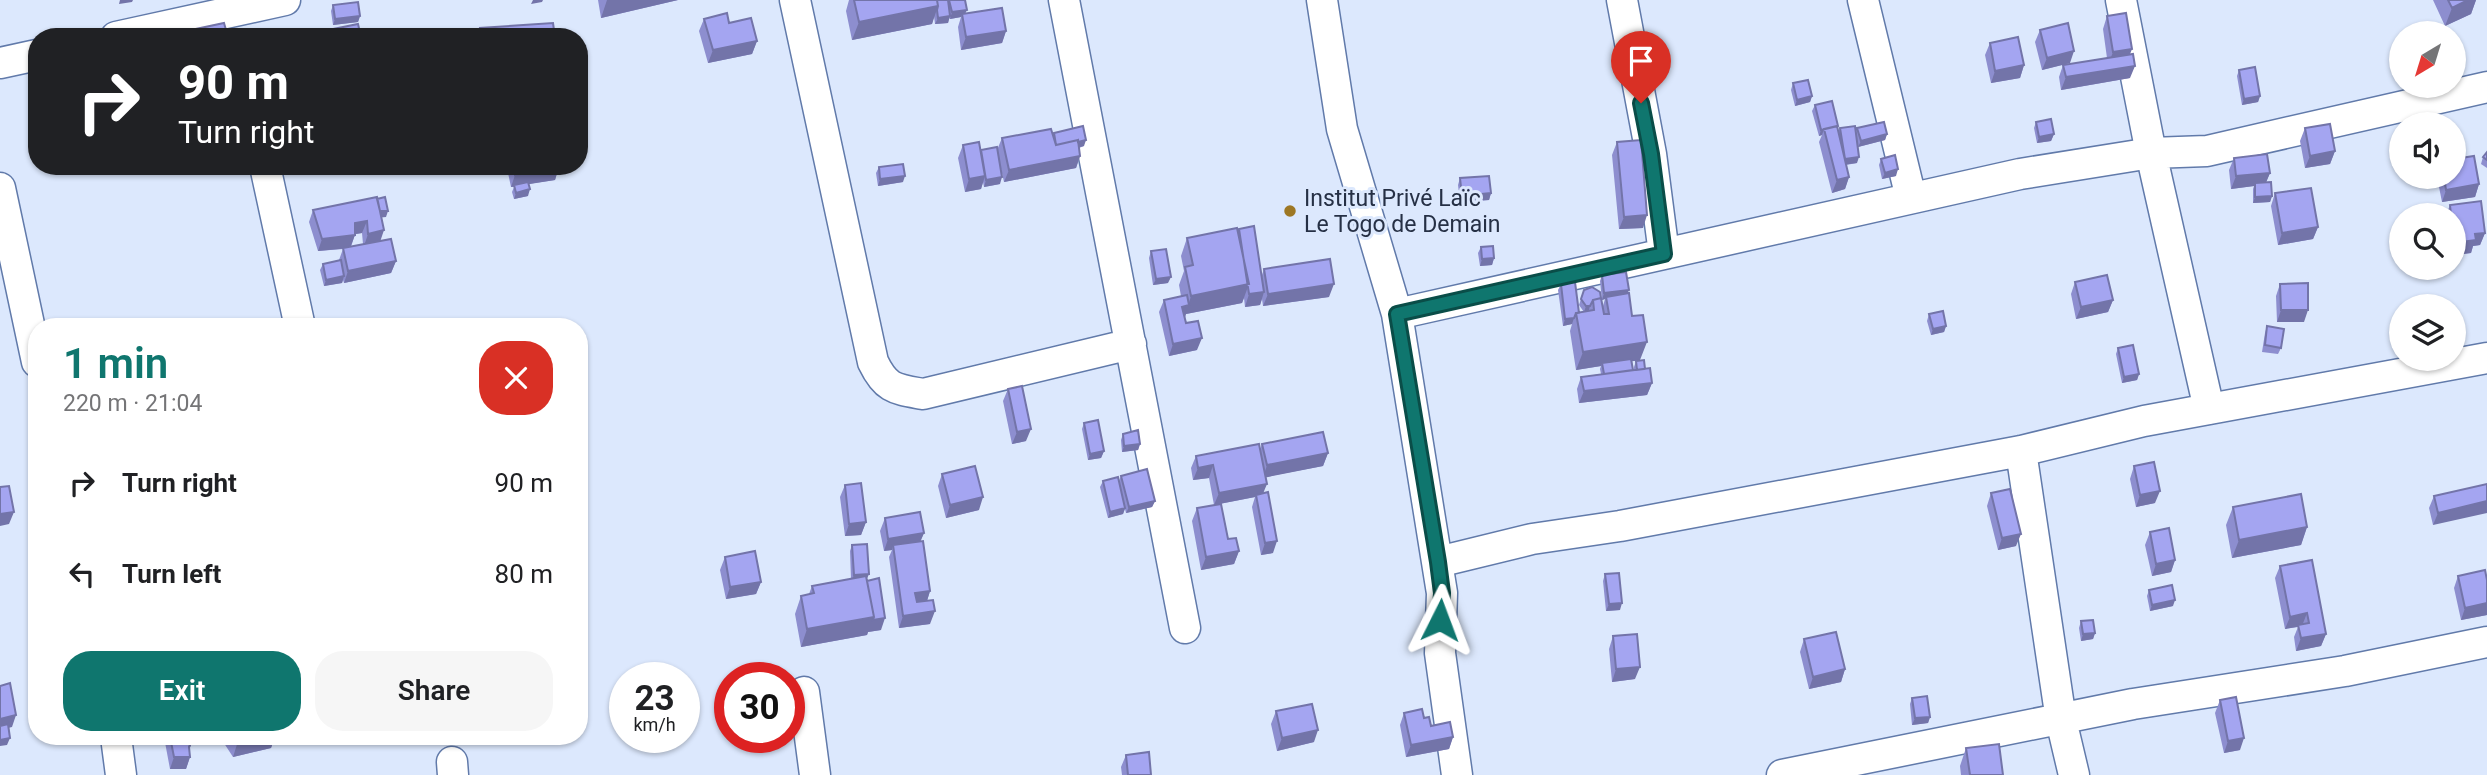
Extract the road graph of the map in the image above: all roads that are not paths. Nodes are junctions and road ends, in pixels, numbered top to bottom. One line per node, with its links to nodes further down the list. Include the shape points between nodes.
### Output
1 (285, 0): 8 (street)
2 (796, 0): 21 (street, via 873,362 881,379 896,389 923,394)
3 (1064, 0): 21 (street)
4 (1322, 0): 18 (street, via 1342,128)
5 (1622, 0): 17 (street)
6 (1863, 0): 16 (street)
7 (2121, 0): 13 (street)
8 (234, 16): 9 (street)
9 (167, 28)
10 (28, 57): 11 (street)
11 (0, 63)
12 (2487, 87): 13 (street, via 2207,151)
13 (2151, 153): 16 (street, via 2020,174); 23 (street)
14 (267, 175): 19 (street)
15 (0, 188): 20 (street)
16 (1911, 198): 17 (street)
17 (1664, 254): 18 (street)
18 (1397, 314): 25 (street)
19 (298, 318)
20 (28, 320)
21 (1131, 344): 26 (street)
22 (2487, 358): 23 (street)
23 (2209, 409): 24 (street)
24 (2021, 451): 25 (street, via 1532,539); 29 (street)
25 (1438, 562): 33 (street, via 1440,653)
26 (1185, 628)
27 (2487, 642): 29 (street)
28 (805, 700): 32 (street)
29 (2061, 720): 34 (street); 35 (street)
30 (117, 745): 31 (street)
31 (121, 775)
32 (815, 775)
33 (1457, 775)
34 (1782, 775)
35 (2074, 775)

